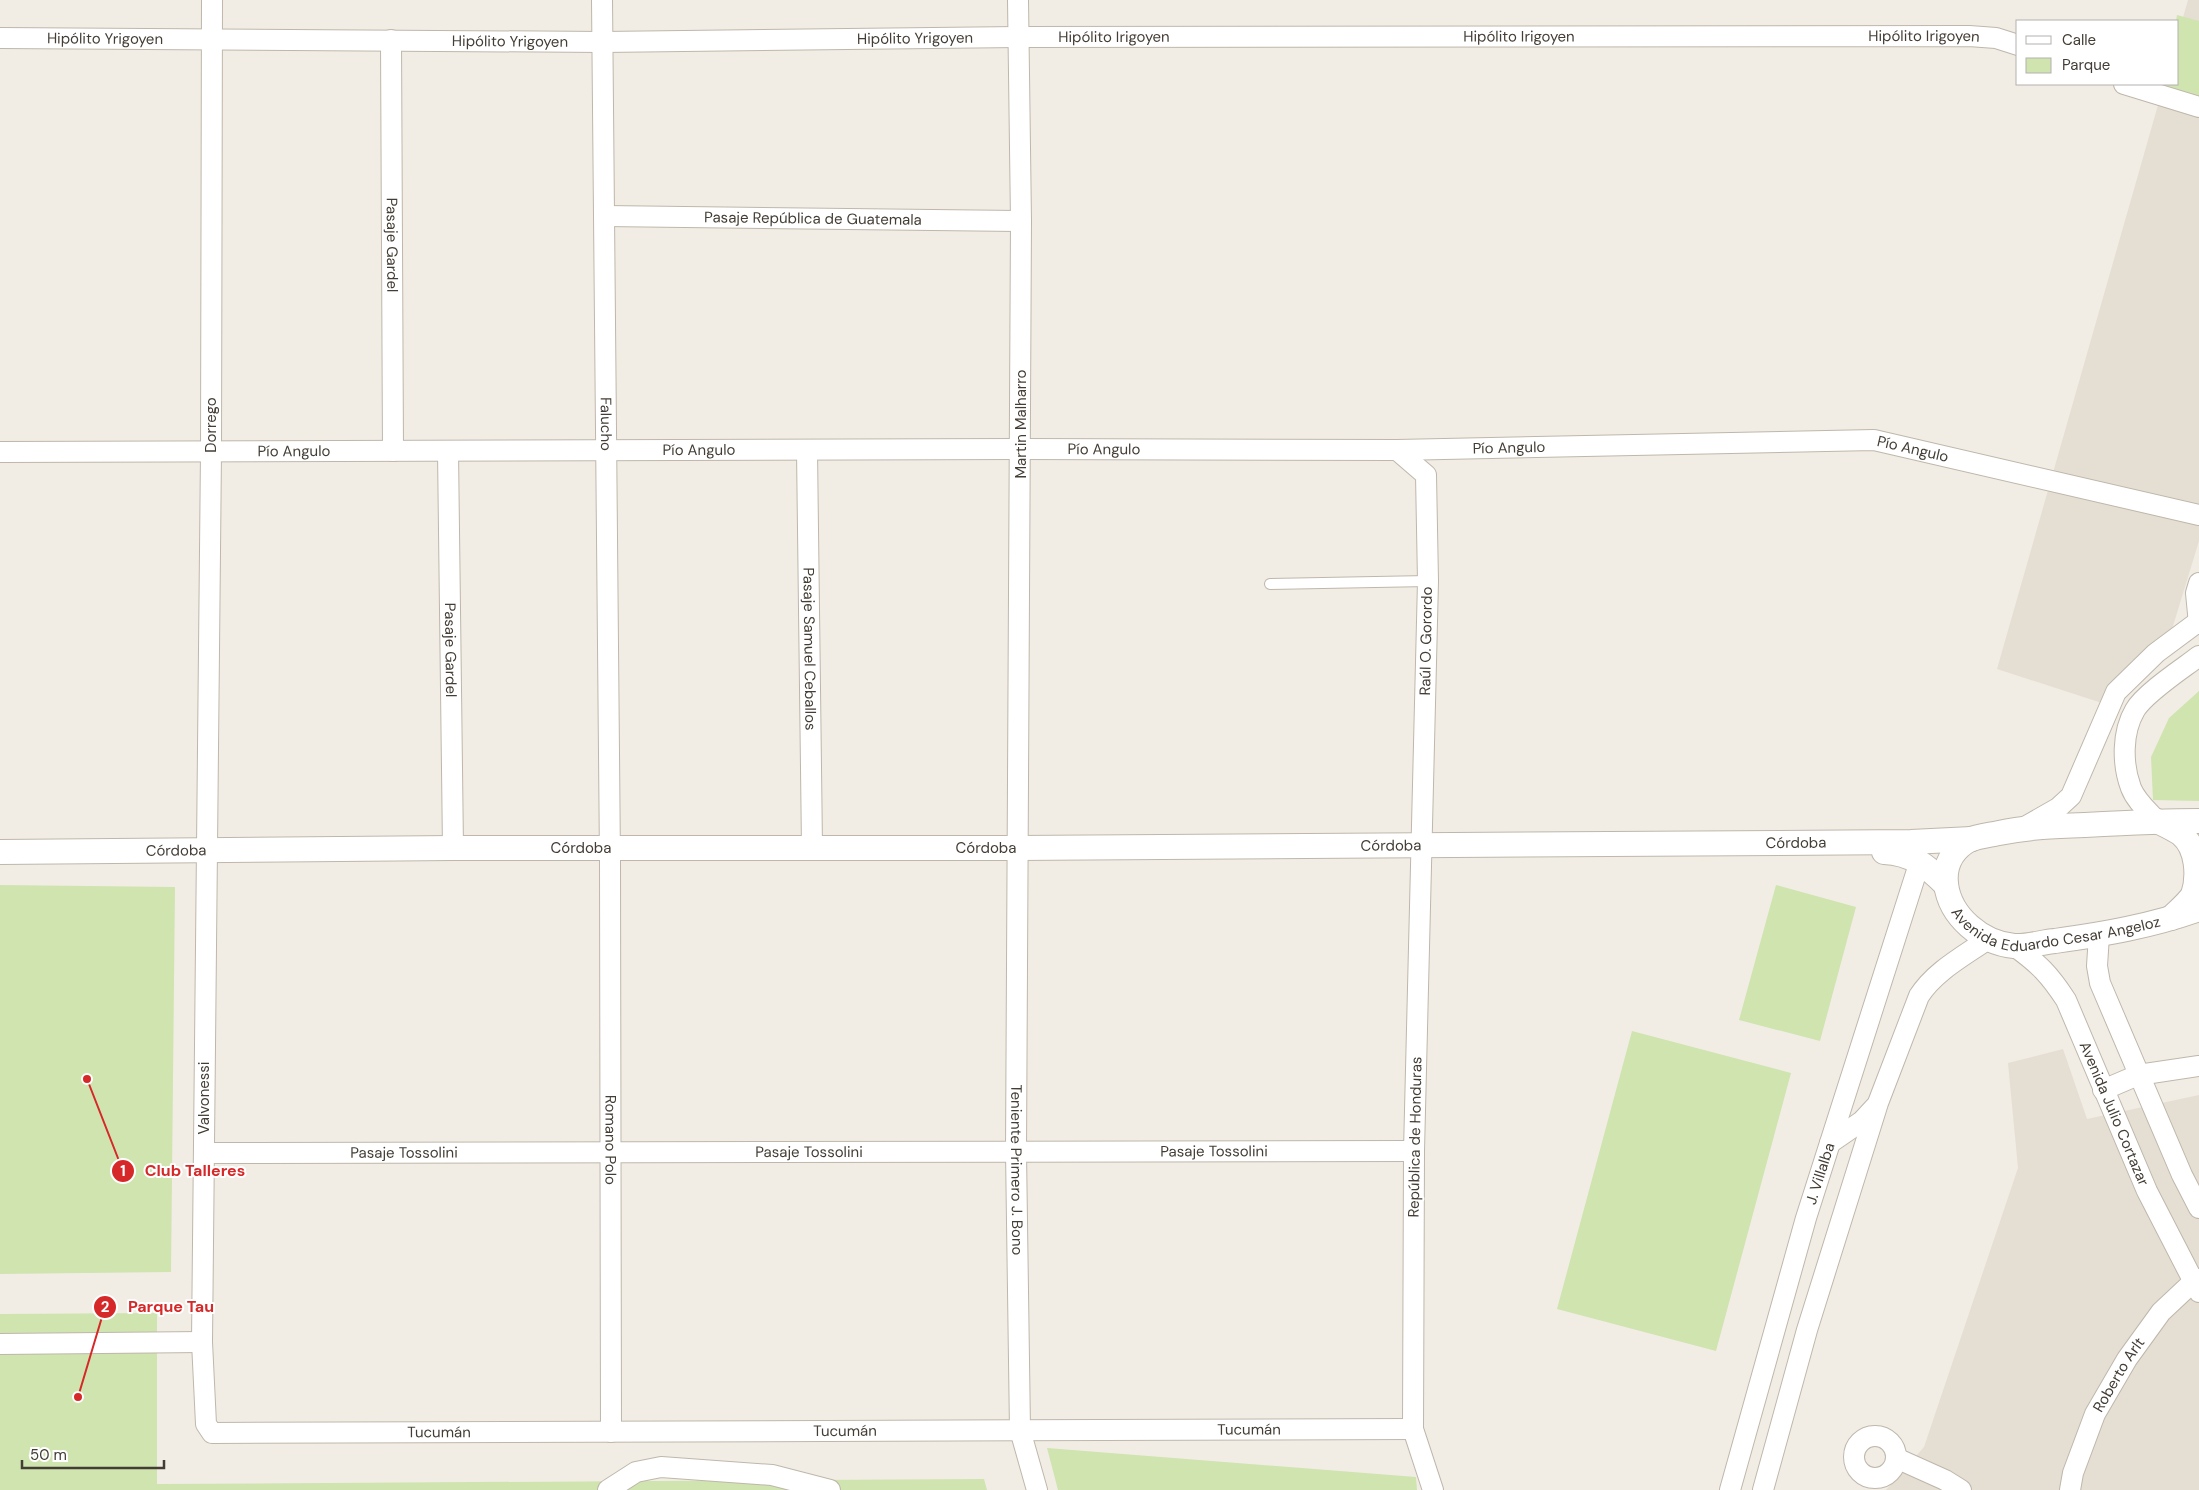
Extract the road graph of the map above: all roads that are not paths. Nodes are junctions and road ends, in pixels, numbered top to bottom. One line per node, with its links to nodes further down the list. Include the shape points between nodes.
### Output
1 (212, 0): 6 (street, Dorrego)
2 (602, 0): 8 (street, Falucho)
3 (1018, 0): 4 (street, Martin Malharro)
4 (1019, 37): 8 (street, Hipólito Yrigoyen); 9 (street, Hipólito Irigoyen, via 1969,36 1996,38); 13 (street, Martin Malharro)
5 (0, 38): 6 (street, Hipólito Yrigoyen)
6 (212, 40): 7 (street, Hipólito Yrigoyen); 21 (street, Dorrego)
7 (391, 40): 8 (street, Hipólito Yrigoyen); 18 (street, Pasaje Gardel)
8 (603, 42): 12 (street, Falucho)
9 (2016, 44)
10 (2127, 85): 11 (street)
11 (2199, 107)
12 (605, 216): 13 (street, Pasaje República de Guatemala); 15 (street, Falucho)
13 (1021, 221): 14 (street, Martin Malharro)
14 (1021, 449): 16 (street, Pío Angulo); 17 (street, Pío Angulo); 37 (street, Martin Malharro)
15 (607, 450): 16 (street, Pío Angulo); 19 (street, Pío Angulo); 36 (street, Falucho)
16 (807, 450): 32 (street, Pasaje Samuel Ceballos)
17 (1397, 450): 22 (street, Pío Angulo, via 1874,440); 23 (street, Raúl O. Gorordo, via 1426,475)
18 (393, 451): 19 (street, Pío Angulo); 21 (street, Pío Angulo)
19 (448, 451): 33 (street, Pasaje Gardel)
20 (0, 452): 21 (street, Pío Angulo)
21 (211, 452): 38 (street, Dorrego)
22 (2199, 515)
23 (1428, 581): 24 (lane); 35 (street, Raúl O. Gorordo)
24 (1270, 584)
25 (2199, 584): 26 (street, via 2196,593)
26 (2199, 622): 30 (street, via 2156,653 2116,692 2071,796 2058,808)
27 (2199, 656): 28 (street, via 2136,709 2126,732 2125,756 2131,788)
28 (2157, 821): 29 (street, Avenida Eduardo Cesar Angeloz); 30 (street, Avenida Eduardo Cesar Angeloz); 43 (street, via 2182,835 2197,862 2198,882 2193,896)
29 (2199, 821)
30 (2024, 828): 31 (street, Avenida Eduardo Cesar Angeloz)
31 (1972, 839): 35 (street, Córdoba); 41 (street, Avenida Eduardo Cesar Angeloz, via 1958,847 1952,856)
32 (812, 847): 36 (street, Córdoba); 37 (street, Córdoba)
33 (453, 848): 36 (street, Córdoba); 38 (street, Córdoba)
34 (0, 852): 38 (street, Córdoba)
35 (1421, 852): 37 (street, Córdoba); 39 (street, Córdoba, via 1884,852 1907,855); 52 (street, República de Honduras)
36 (610, 854): 37 (street, Córdoba); 38 (street, Córdoba); 53 (street, Romano Polo)
37 (1017, 854): 54 (street, Teniente Primero J. Bono)
38 (206, 857): 40 (street, Córdoba); 55 (street, Valvonessi)
39 (1920, 861): 41 (street, Córdoba); 51 (street, J. Villalba)
40 (0, 864)
41 (1946, 886): 45 (street, Avenida Eduardo Cesar Angeloz, via 1968,927)
42 (2199, 909): 43 (street, Avenida Eduardo Cesar Angeloz)
43 (2168, 920): 44 (street, Avenida Eduardo Cesar Angeloz)
44 (2100, 935): 46 (street, Avenida Eduardo Cesar Angeloz); 48 (street, via 2097,966 2100,983)
45 (1988, 939): 46 (street, Avenida Eduardo Cesar Angeloz); 50 (street, via 1926,985)
46 (2014, 946): 49 (street, Avenida Julio Cortazar, via 2050,976 2066,1000)
47 (2199, 1066): 48 (street)
48 (2138, 1075): 49 (street); 56 (street)
49 (2103, 1090): 57 (street, Avenida Julio Cortazar, via 2147,1191)
50 (1878, 1103): 51 (street, via 1862,1121); 70 (street, via 1807,1330)
51 (1830, 1143): 69 (street, J. Villalba, via 1790,1272)
52 (1414, 1151): 54 (street, Pasaje Tossolini); 60 (street, República de Honduras)
53 (611, 1152): 54 (street, Pasaje Tossolini); 55 (street, Pasaje Tossolini); 62 (street, Romano Polo)
54 (1016, 1152): 61 (street, Teniente Primero J. Bono)
55 (204, 1153): 58 (street, Valvonessi)
56 (2199, 1208)
57 (2197, 1284): 72 (street, Roberto Arlt, via 2161,1312 2126,1359 2095,1414)
58 (202, 1342): 59 (street); 63 (street, Valvonessi, via 206,1424)
59 (0, 1344)
60 (1413, 1429): 61 (street, Tucumán); 68 (street)
61 (1020, 1430): 62 (street, Tucumán); 67 (street, Teniente Primero J. Bono)
62 (611, 1432): 63 (street, Tucumán)
63 (212, 1433)
64 (1896, 1458): 71 (street)
65 (608, 1490): 66 (street, via 636,1472 661,1467 772,1475)
66 (830, 1490)
67 (1037, 1490)
68 (1434, 1490)
69 (1730, 1490)
70 (1763, 1490)
71 (1961, 1490)
72 (2070, 1490)

